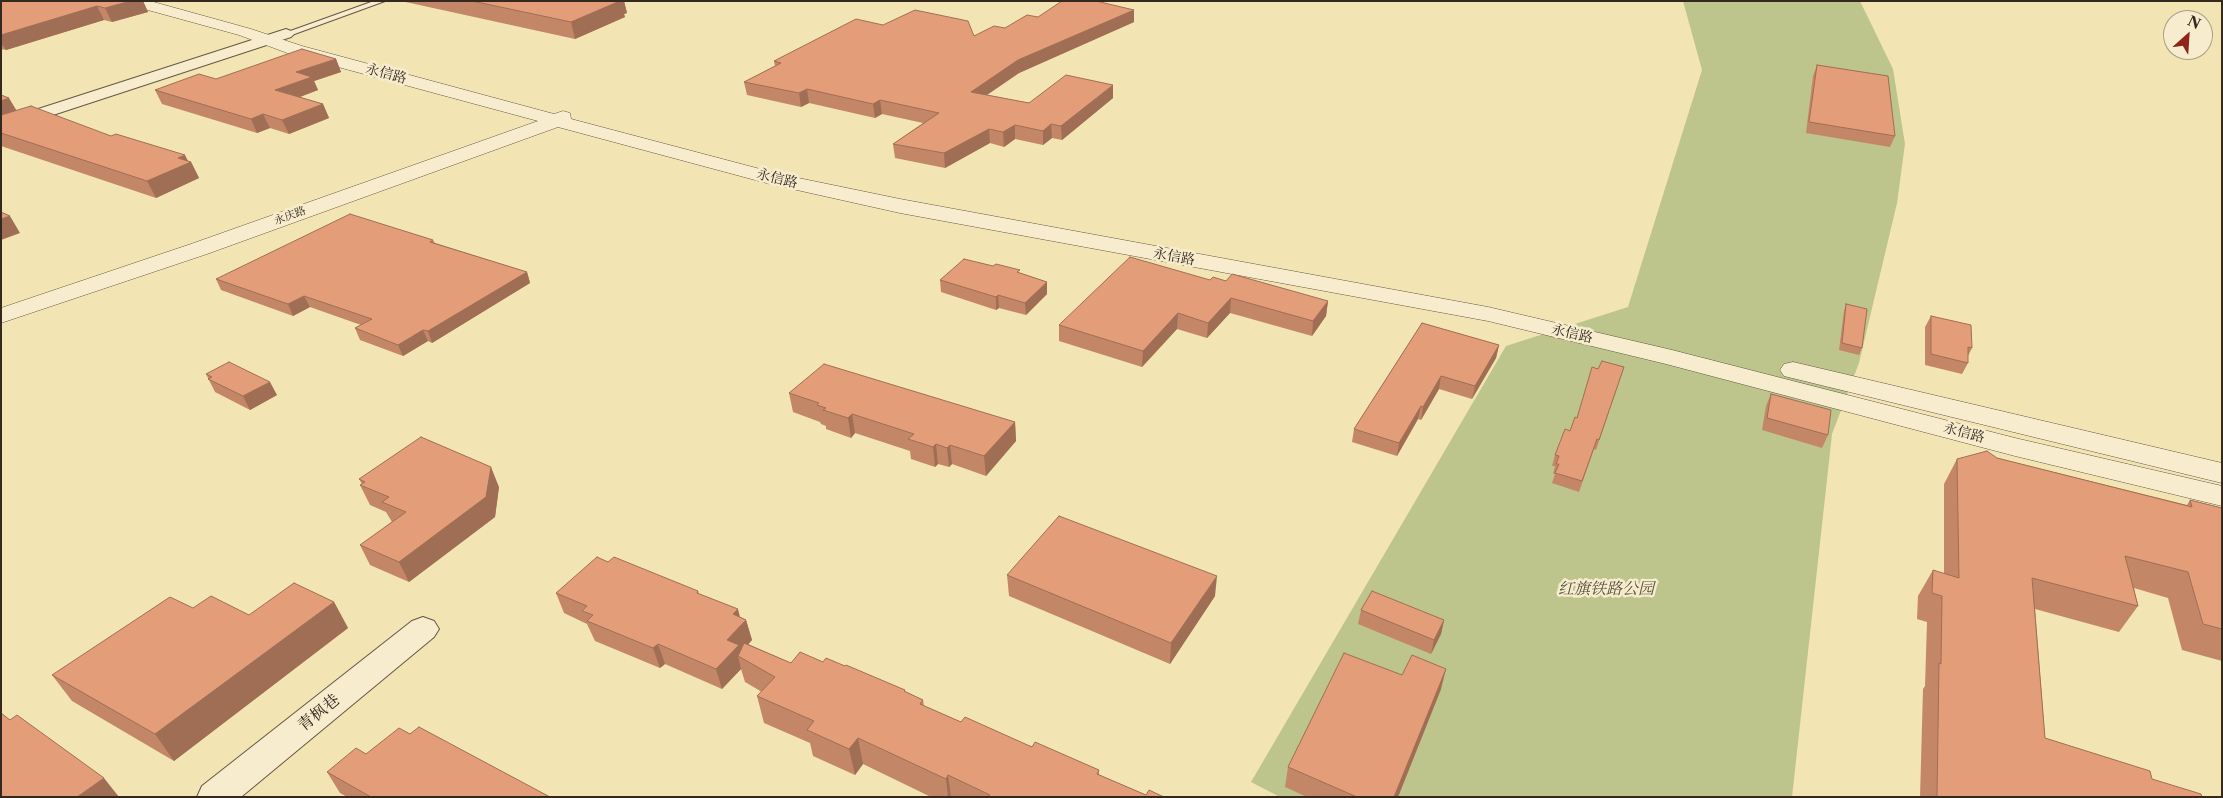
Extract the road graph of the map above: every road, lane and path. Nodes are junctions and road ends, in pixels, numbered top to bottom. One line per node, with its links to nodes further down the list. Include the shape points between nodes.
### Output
1 (131, 1): 4 (street, 永信路, via 245,32)
2 (162, 1): 4 (street, 永信路)
3 (382, 1): 4 (lane)
4 (276, 37): 5 (street, 永信路, via 296,50); 6 (street)
5 (555, 112): 7 (street, 永庆路, via 184,237); 8 (street, 永庆路, via 208,246); 9 (street, 永信路, via 922,198 1566,317); 10 (street, 永信路, via 777,180 1488,314)
6 (1, 127)
7 (1, 305)
8 (1, 316)
9 (2222, 473)
10 (2222, 496)
11 (423, 629): 12 (street, 青枫巷)
12 (215, 797)

